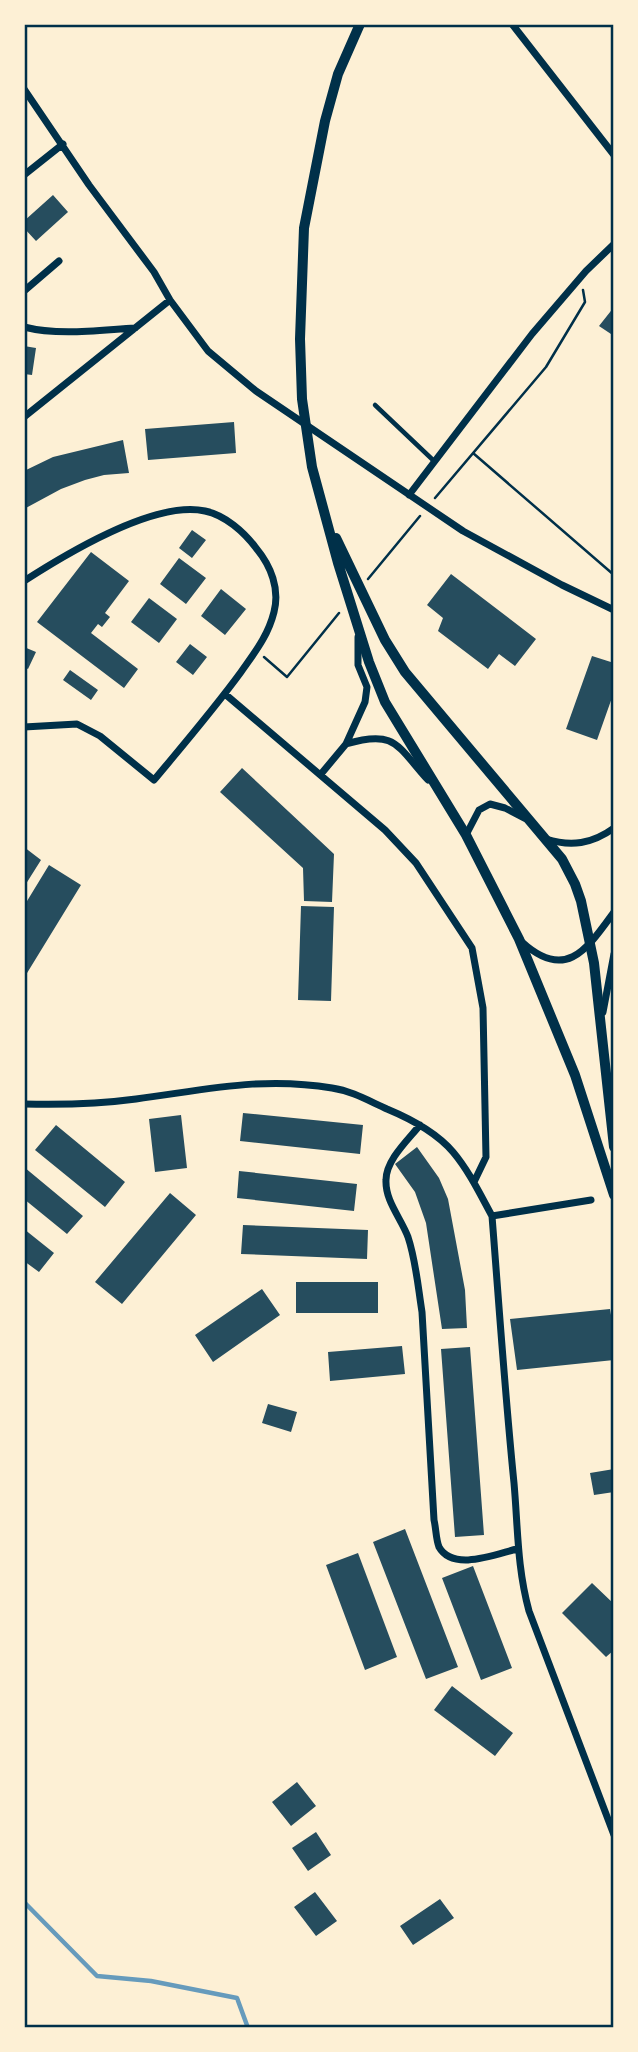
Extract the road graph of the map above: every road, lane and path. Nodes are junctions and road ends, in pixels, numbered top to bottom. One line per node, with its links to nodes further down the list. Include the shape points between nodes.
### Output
1 (360, 24): 20 (main road, via 338,74 313,174 302,256 305,420)
2 (512, 24): 5 (street)
3 (24, 89): 4 (street)
4 (63, 144): 6 (street); 11 (street)
5 (614, 155)
6 (24, 174)
7 (614, 244): 9 (street)
8 (60, 261): 10 (street)
9 (580, 278): 16 (path, via 584,302 547,367); 17 (street)
10 (24, 291)
11 (170, 300): 13 (street); 19 (street, via 208,351 236,376)
12 (24, 327): 13 (street)
13 (136, 328): 15 (street)
14 (375, 405): 17 (lane)
15 (24, 417)
16 (472, 453): 18 (path); 23 (path)
17 (435, 461): 19 (street)
18 (452, 478)
19 (409, 495): 25 (street, via 495,550)
20 (325, 514): 27 (main road); 34 (main road, via 405,672)
21 (412, 526): 22 (path)
22 (372, 575)
23 (614, 575)
24 (24, 581): 28 (street, via 86,542 116,530 166,511 208,511 250,540 274,580 276,606 266,638)
25 (614, 610)
26 (331, 622): 28 (path, via 286,677)
27 (357, 629): 31 (street, via 358,665 367,687); 33 (main road, via 385,702)
28 (256, 651): 29 (street)
29 (225, 694): 30 (street, via 154,780 100,736 77,724); 32 (street)
30 (24, 727)
31 (346, 744): 32 (street); 33 (street, via 387,739)
32 (321, 774): 46 (street, via 415,863 472,948 483,1008 486,1157)
33 (444, 797): 36 (main road)
34 (528, 820): 36 (street, via 490,804 479,810); 37 (main road)
35 (614, 828): 37 (street, via 591,842 563,844)
36 (466, 835): 39 (main road)
37 (543, 838): 40 (main road, via 562,859 575,884)
38 (614, 912): 40 (street)
39 (519, 939): 40 (street, via 547,959 566,960); 47 (main road, via 575,1074)
40 (590, 945): 42 (main road)
41 (614, 954): 42 (street)
42 (600, 1027): 45 (main road)
43 (24, 1104): 44 (street, via 135,1099 277,1081 356,1094)
44 (420, 1125): 46 (street, via 453,1152); 50 (street, via 389,1167 386,1180 390,1200 407,1233 419,1290 439,1546 458,1560)
45 (614, 1147)
46 (474, 1182): 49 (street)
47 (614, 1195)
48 (591, 1200): 49 (street)
49 (492, 1216): 50 (street)
50 (517, 1549): 51 (street, via 529,1611)
51 (614, 1835)

